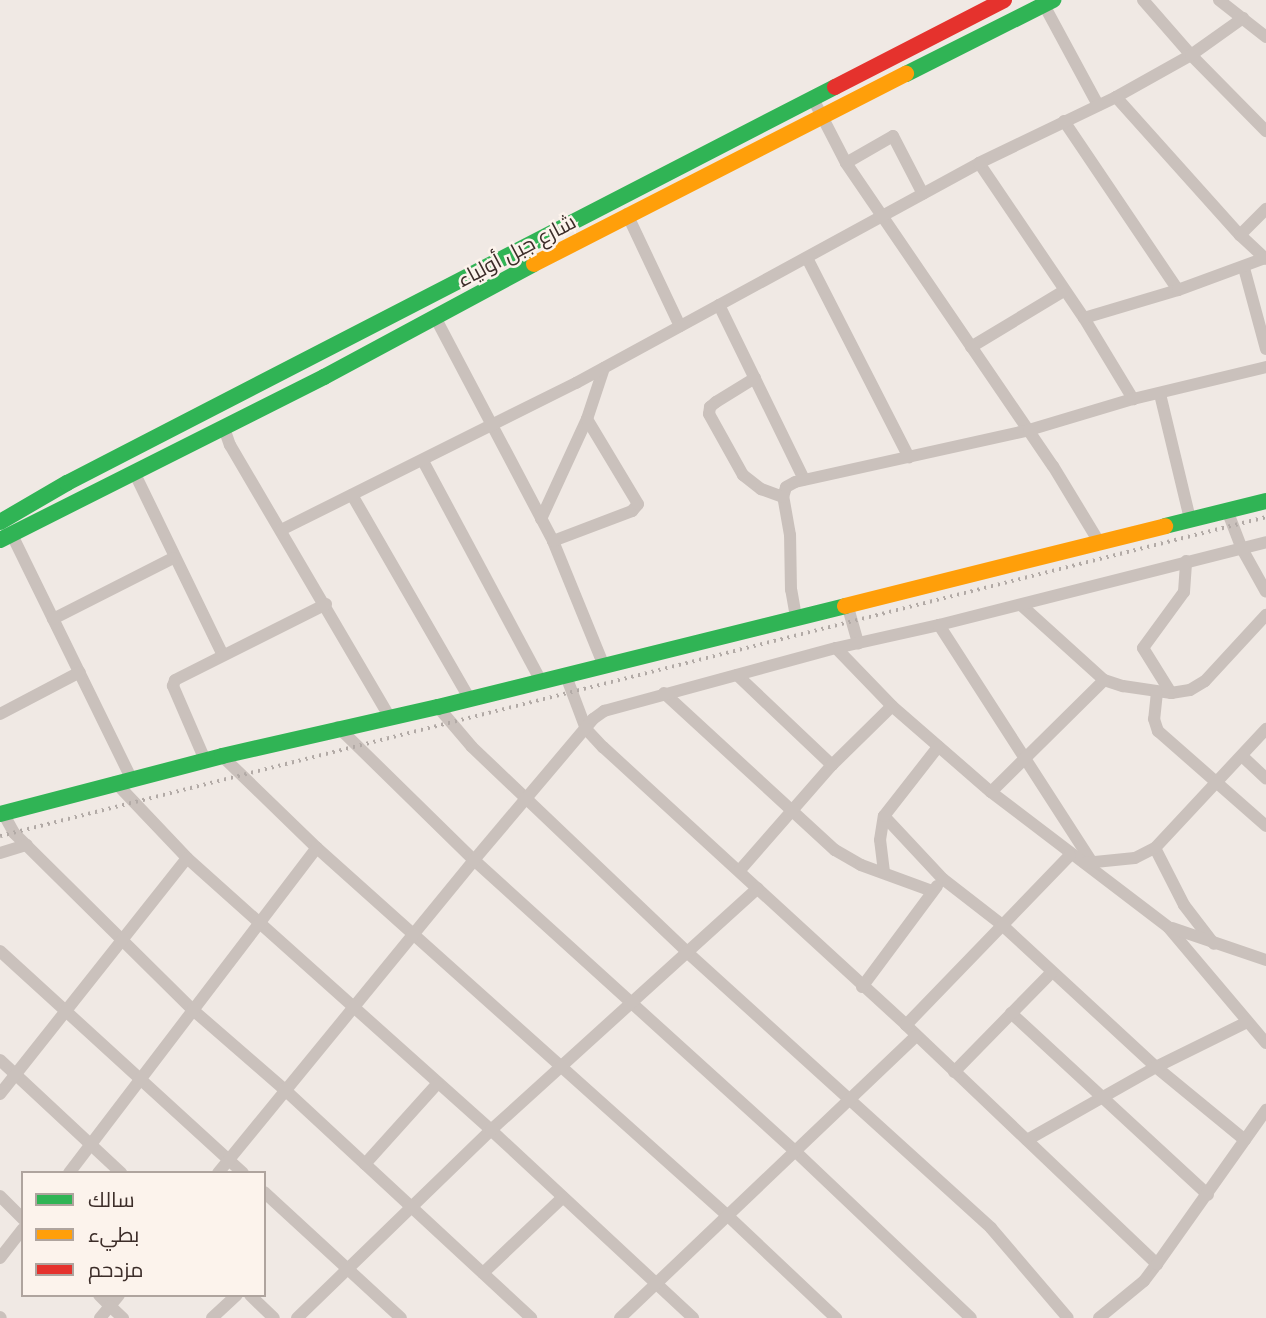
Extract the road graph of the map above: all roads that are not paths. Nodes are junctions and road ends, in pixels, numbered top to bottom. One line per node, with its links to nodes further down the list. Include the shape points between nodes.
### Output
1 (1004, 0): 8 (main road, شارع جبل أولياء)
2 (1143, 0): 7 (street)
3 (1219, 0): 5 (street)
4 (1049, 3): 10 (street); 11 (main road, شارع جبل أولياء)
5 (1243, 18): 6 (street); 7 (street)
6 (1266, 37)
7 (1191, 55): 9 (street); 13 (street)
8 (812, 97): 11 (street); 51 (main road, شارع جبل أولياء)
9 (1116, 97): 10 (street); 20 (street)
10 (1098, 105): 12 (street)
11 (821, 118): 14 (street); 18 (main road, شارع جبل أولياء)
12 (1064, 121): 15 (street); 24 (street)
13 (1266, 131)
14 (846, 163): 16 (street, via 893,136); 19 (street)
15 (979, 163): 16 (street); 25 (street)
16 (923, 194): 19 (street)
17 (1266, 209): 20 (street)
18 (627, 214): 27 (main road, شارع جبل أولياء); 29 (street)
19 (881, 215): 21 (street); 30 (street)
20 (1240, 235): 22 (street)
21 (807, 257): 26 (street); 41 (street)
22 (1266, 259): 23 (street)
23 (1244, 268): 24 (street); 31 (street)
24 (1178, 290): 28 (street)
25 (1064, 291): 28 (street); 30 (street)
26 (719, 305): 29 (street); 34 (street)
27 (435, 317): 38 (street); 39 (main road, شارع جبل أولياء)
28 (1084, 318): 36 (street)
29 (680, 326): 32 (street)
30 (971, 347): 40 (street)
31 (1266, 349)
32 (604, 368): 37 (street); 38 (street)
33 (1266, 368): 35 (street)
34 (755, 378): 44 (street); 46 (street, via 716,402 709,414 743,475 761,489)
35 (1160, 394): 36 (street); 49 (street)
36 (1133, 399): 40 (street)
37 (587, 419): 50 (street); 54 (street, via 638,504 632,511)
38 (492, 424): 42 (street); 50 (street)
39 (224, 428): 43 (main road, شارع جبل أولياء); 52 (street)
40 (1029, 430): 41 (street); 56 (street)
41 (909, 457): 44 (street)
42 (423, 461): 45 (street); 76 (street)
43 (134, 472): 53 (main road, شارع جبل أولياء); 58 (street)
44 (804, 479): 46 (street, via 786,487)
45 (352, 495): 52 (street); 80 (street)
46 (783, 497): 65 (street)
47 (1266, 500): 48 (main road)
48 (1227, 510): 49 (main road); 57 (street)
49 (1190, 519): 56 (main road)
50 (541, 520): 54 (street)
51 (0, 522)
52 (281, 530): 61 (street)
53 (6, 538): 66 (street)
54 (554, 541): 71 (street)
55 (1266, 541): 57 (street)
56 (1099, 542): 62 (main road)
57 (1241, 547): 59 (street); 60 (street)
58 (173, 558): 66 (street); 70 (street)
59 (1186, 561): 63 (street); 79 (street, via 1184,592 1143,648)
60 (1266, 592)
61 (326, 604): 70 (street); 84 (street)
62 (847, 604): 65 (main road); 68 (street)
63 (1021, 605): 67 (street); 75 (street)
64 (1266, 615): 79 (street, via 1205,681)
65 (796, 617): 71 (main road)
66 (53, 619): 72 (street)
67 (939, 625): 68 (street); 91 (street)
68 (858, 643): 69 (street)
69 (836, 648): 73 (street); 81 (street)
70 (223, 655): 92 (street, via 174,682)
71 (604, 666): 74 (main road)
72 (80, 672): 83 (street); 95 (street)
73 (737, 675): 78 (street); 93 (street)
74 (566, 676): 76 (main road); 86 (street)
75 (1104, 680): 77 (street); 91 (street)
76 (541, 681): 80 (main road)
77 (1157, 692): 79 (street); 96 (street, via 1154,719 1158,731)
78 (664, 693): 86 (street, via 604,711); 99 (street)
79 (1171, 693)
80 (469, 698): 82 (main road)
81 (892, 706): 88 (street); 93 (street)
82 (438, 707): 84 (main road); 98 (street)
83 (2, 708)
84 (390, 718): 85 (main road)
85 (338, 727): 89 (main road); 109 (street)
86 (586, 729): 98 (street); 111 (street)
87 (1266, 729): 90 (street)
88 (938, 747): 97 (street); 101 (street)
89 (222, 756): 92 (main road); 104 (street)
90 (1242, 756): 94 (street); 96 (street)
91 (1025, 758): 97 (street); 110 (street)
92 (205, 760): 95 (main road)
93 (832, 765): 99 (street)
94 (1266, 778)
95 (123, 780): 100 (main road); 108 (street)
96 (1217, 782): 102 (street); 105 (street)
97 (991, 792): 107 (street)
98 (527, 800): 109 (street); 123 (street)
99 (791, 813): 111 (street); 112 (street, via 835,850)
100 (2, 814): 103 (street)
101 (884, 816): 112 (street, via 880,840); 113 (street)
102 (1266, 826)
103 (27, 845): 106 (street); 120 (street)
104 (317, 848): 116 (street); 119 (street)
105 (1155, 848): 110 (street, via 1135,858); 121 (street, via 1184,905)
106 (0, 853)
107 (1070, 855): 110 (street); 117 (street)
108 (187, 858): 116 (street); 120 (street)
109 (474, 860): 119 (street); 127 (street)
110 (1087, 863): 118 (street)
111 (740, 870): 114 (street)
112 (884, 872): 115 (street)
113 (943, 879): 115 (street); 117 (street)
114 (758, 888): 123 (street); 126 (street)
115 (932, 891): 126 (street)
116 (259, 923): 128 (street); 129 (street)
117 (1000, 924): 125 (street); 133 (street)
118 (1168, 927): 121 (street); 132 (street)
119 (415, 935): 128 (street); 137 (street)
120 (122, 938): 129 (street); 130 (street)
121 (1214, 944): 124 (street)
122 (0, 951): 130 (street)
123 (688, 953): 127 (street); 146 (street)
124 (1266, 960)
125 (1051, 973): 131 (street); 138 (street)
126 (862, 987): 133 (street)
127 (632, 1003): 137 (street); 152 (street)
128 (352, 1007): 142 (street); 143 (street)
129 (193, 1010): 141 (street); 143 (street)
130 (64, 1011): 140 (street); 141 (street)
131 (1011, 1013): 139 (street); 145 (street)
132 (1247, 1022): 135 (street); 138 (street)
133 (906, 1025): 134 (street)
134 (916, 1036): 139 (street); 146 (street)
135 (1266, 1044)
136 (0, 1060): 140 (street)
137 (559, 1067): 148 (street); 164 (street)
138 (1156, 1067): 145 (street); 150 (street)
139 (954, 1072): 149 (street)
140 (15, 1074): 144 (street); 151 (street)
141 (141, 1079): 151 (street); 153 (street)
142 (437, 1084): 148 (street); 154 (street)
143 (284, 1089): 153 (street); 154 (street)
144 (0, 1094)
145 (1101, 1098): 149 (street); 160 (street)
146 (849, 1099): 152 (street); 188 (street, via 1005,1242)
147 (1266, 1110): 150 (street)
148 (491, 1130): 162 (street); 163 (street)
149 (1027, 1140): 168 (street)
150 (1245, 1140): 160 (street)
151 (91, 1146): 155 (street); 156 (street)
152 (796, 1152): 164 (street); 187 (street)
153 (228, 1159): 157 (street); 158 (street)
154 (365, 1164): 163 (street)
155 (71, 1171)
156 (119, 1171)
157 (219, 1171)
158 (241, 1171)
159 (266, 1194): 169 (street)
160 (1208, 1195): 168 (street)
161 (0, 1196): 165 (street)
162 (563, 1197): 170 (street); 171 (street)
163 (411, 1208): 169 (street); 170 (street)
164 (728, 1216): 171 (street); 186 (street)
165 (21, 1217)
166 (21, 1232): 167 (street)
167 (0, 1258)
168 (1157, 1264): 189 (street)
169 (348, 1269): 181 (street); 182 (street)
170 (483, 1273): 183 (street)
171 (656, 1283): 184 (street); 185 (street)
172 (101, 1297): 176 (street)
173 (117, 1297): 176 (street)
174 (235, 1297): 179 (street)
175 (252, 1297): 180 (street)
176 (110, 1306): 177 (street); 178 (street)
177 (100, 1318)
178 (123, 1318)
179 (212, 1318)
180 (274, 1318)
181 (297, 1318)
182 (401, 1318)
183 (531, 1318)
184 (621, 1318)
185 (693, 1318)
186 (836, 1318)
187 (971, 1318)
188 (1068, 1318)
189 (1099, 1318)

